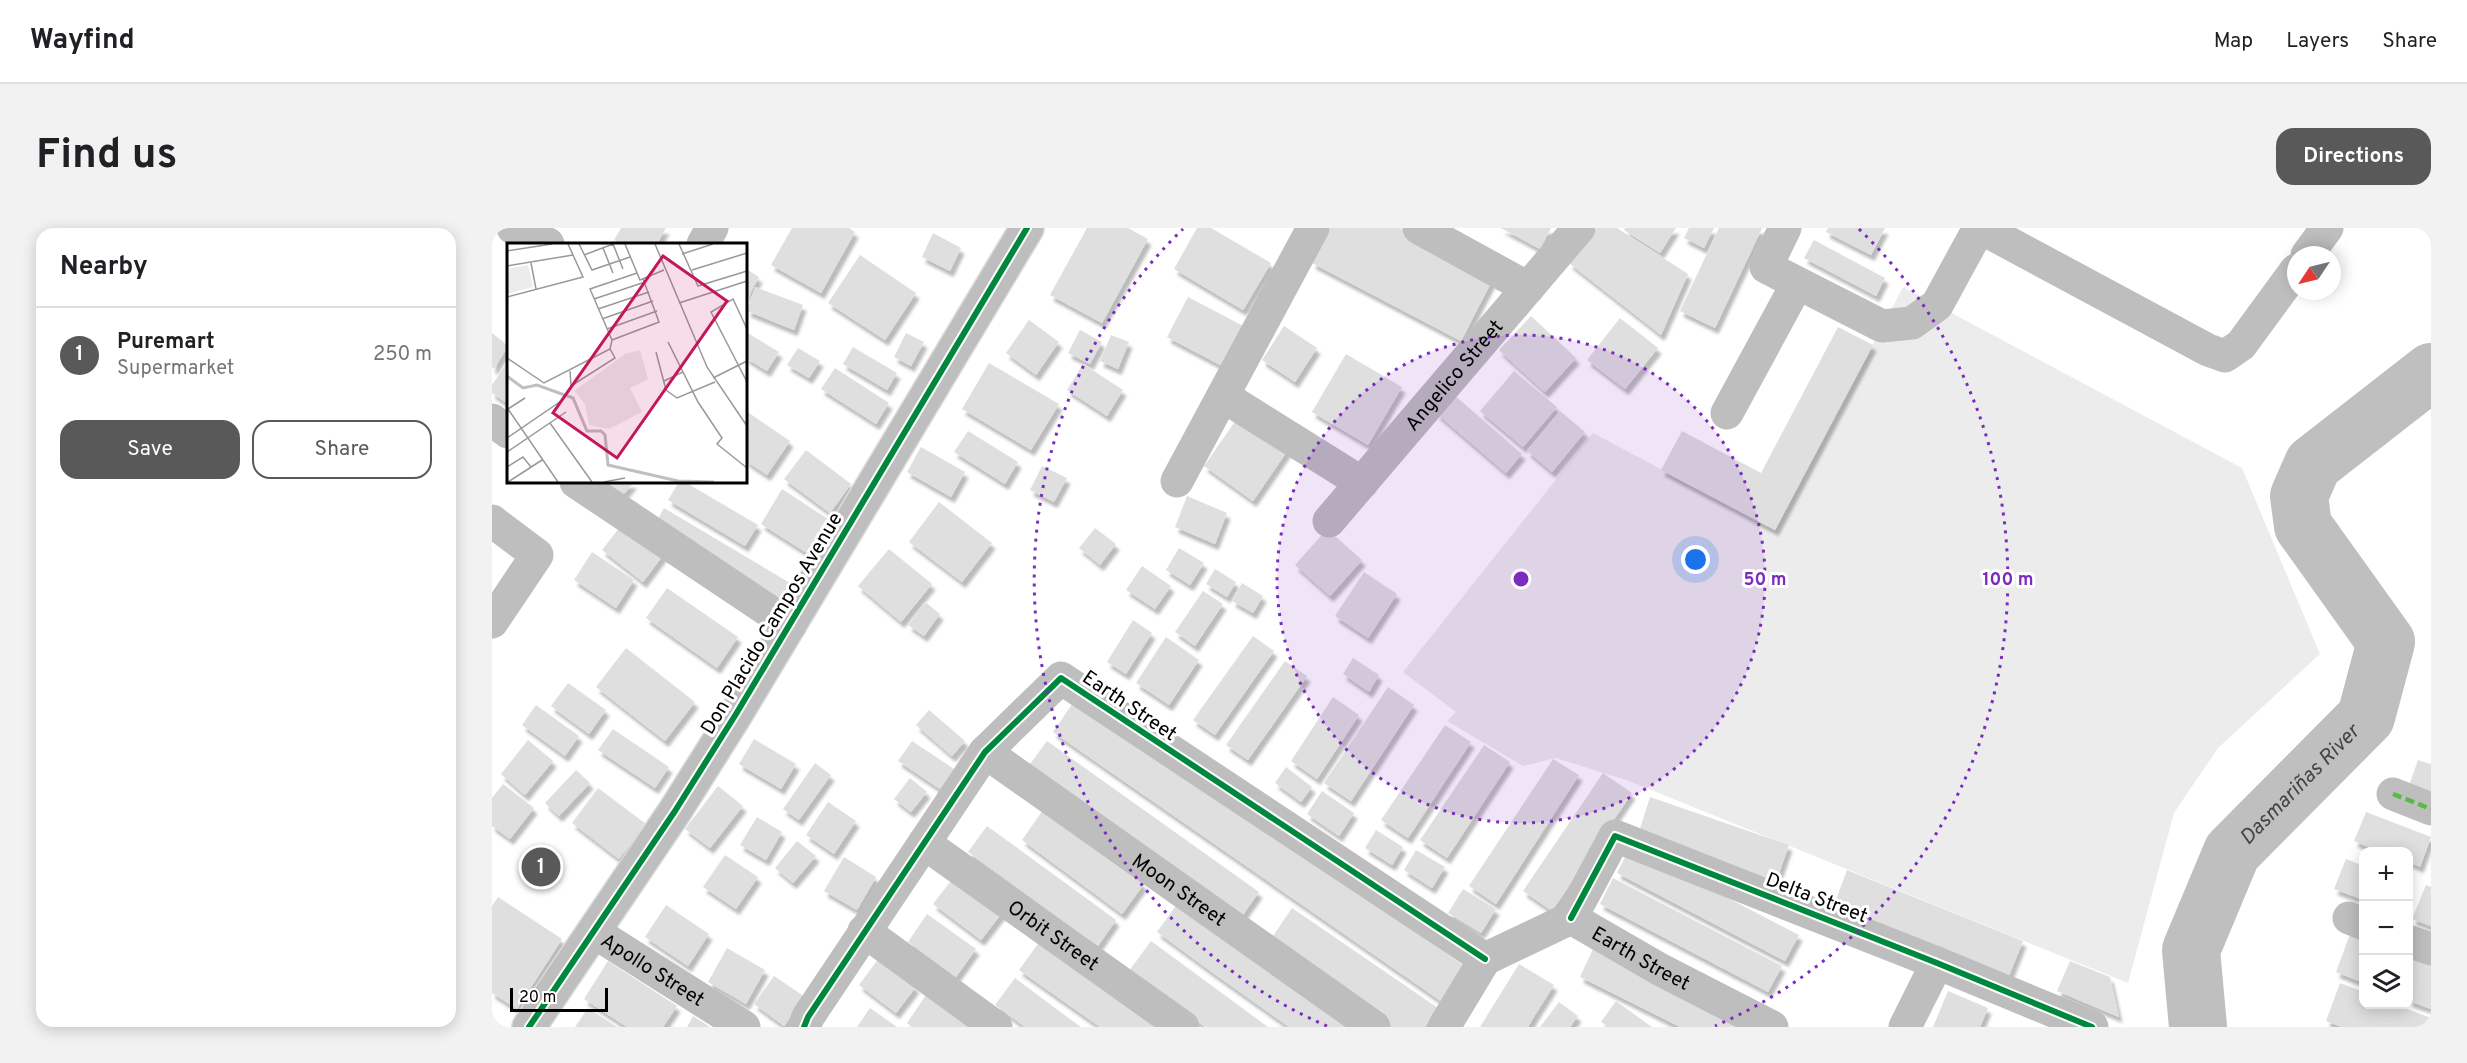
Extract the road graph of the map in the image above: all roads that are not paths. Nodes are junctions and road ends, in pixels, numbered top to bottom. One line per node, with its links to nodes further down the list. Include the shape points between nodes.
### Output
1 (513, 228): 10 (street)
2 (712, 228): 11 (street)
3 (1026, 228): 26 (street, Don Placido Campos Avenue)
4 (1313, 228): 16 (street)
5 (1419, 228): 15 (street)
6 (1579, 228): 15 (street, Angelico Street)
7 (1785, 228): 14 (street, via 1766,267)
8 (1980, 228): 13 (street, via 2224,356 2241,345); 14 (street, via 1936,305 1912,323 1882,326)
9 (2327, 228): 12 (street)
10 (546, 243)
11 (704, 243)
12 (2314, 246)
13 (2287, 282)
14 (1797, 284): 17 (street)
15 (1528, 288): 22 (street, Angelico Street)
16 (1223, 396): 20 (street); 22 (street)
17 (1727, 413)
18 (492, 420): 19 (street)
19 (507, 431)
20 (1177, 481)
21 (577, 483): 26 (street)
22 (1362, 483): 24 (street, Angelico Street)
23 (492, 521): 25 (street, via 537,555)
24 (1329, 521)
25 (492, 622)
26 (790, 625): 32 (street, Don Placido Campos Avenue, via 675,811)
27 (985, 752): 30 (street, Earth Street); 36 (street, Earth Street, via 1061,678); 43 (street, Moon Street)
28 (2393, 794): 29 (street)
29 (2431, 809)
30 (924, 843): 33 (street, Earth Street); 42 (street, Orbit Street)
31 (1570, 918): 36 (street, Earth Street); 37 (street, Delta Street, via 1615,836); 45 (street, Earth Street)
32 (594, 932): 39 (street, Don Placido Campos Avenue); 40 (street, Apollo Street)
33 (864, 932): 38 (street, Earth Street); 41 (street)
34 (2413, 943): 35 (street)
35 (2431, 950)
36 (1485, 959): 44 (street)
37 (1937, 963): 46 (street); 47 (street, Delta Street)
38 (811, 1024)
39 (529, 1027)
40 (744, 1027)
41 (996, 1027)
42 (1183, 1027)
43 (1374, 1027)
44 (1444, 1027)
45 (1772, 1027)
46 (1905, 1027)
47 (2092, 1027)

